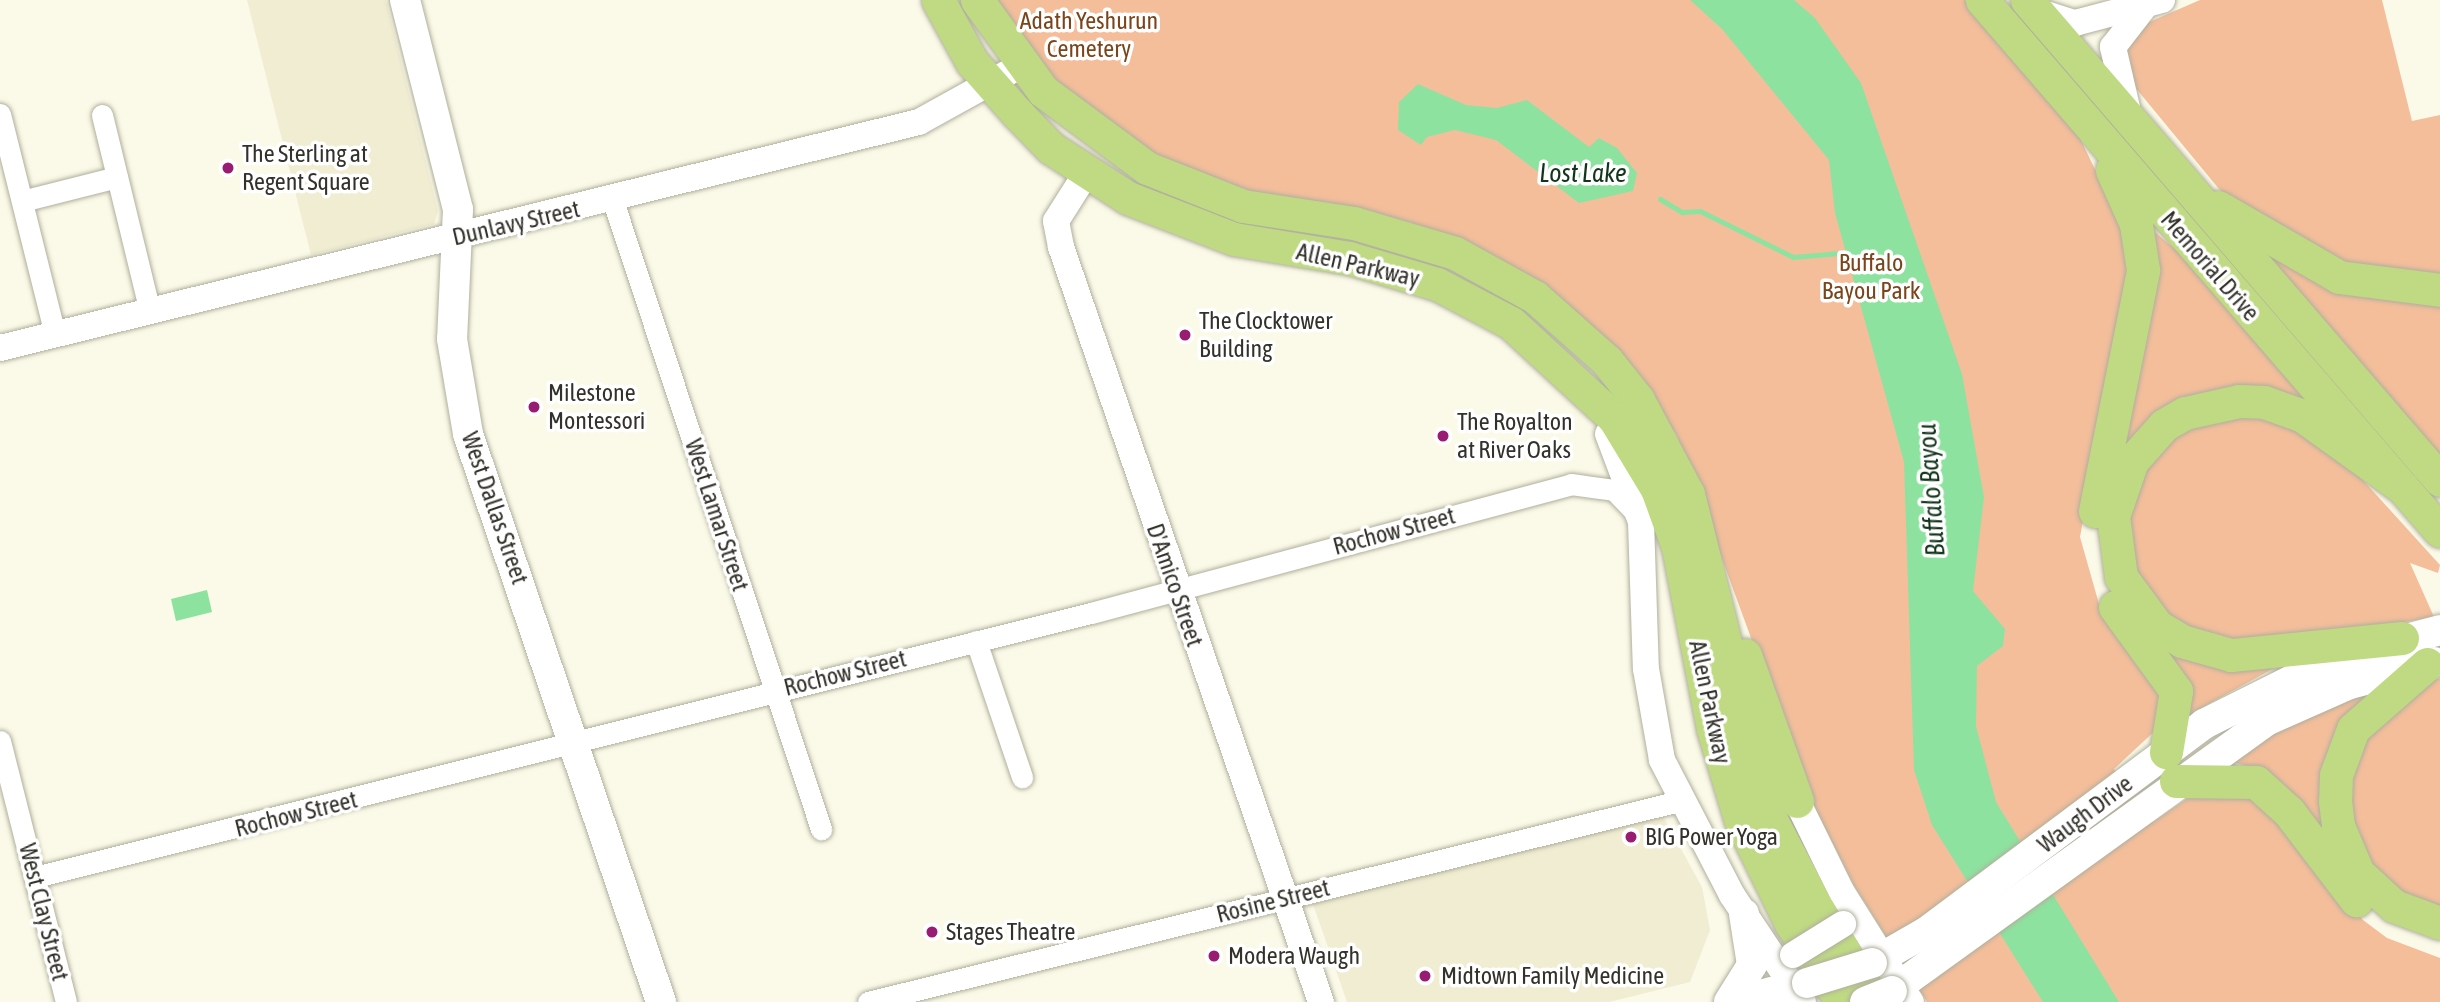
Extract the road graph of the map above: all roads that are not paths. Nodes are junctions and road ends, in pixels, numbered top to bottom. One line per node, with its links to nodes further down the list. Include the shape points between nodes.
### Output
1 (405, 0): 19 (main road, West Dallas Street)
2 (938, 0): 8 (main road, Allen Parkway)
3 (977, 0): 7 (main road, Allen Parkway)
4 (1982, 0): 12 (main road, Memorial Drive)
5 (2154, 3): 6 (street, via 2075,23); 10 (street, via 2113,47)
6 (2032, 6): 10 (main road, Memorial Drive)
7 (1020, 65): 8 (street, Dunlavy Street); 18 (main road, Allen Parkway, via 1074,118 1147,169 1219,199)
8 (991, 86): 13 (main road, Allen Parkway, via 1051,148); 17 (street, Dunlavy Street, via 919,122)
9 (0, 114): 16 (street)
10 (2128, 114): 15 (main road, Memorial Drive)
11 (102, 115): 14 (street)
12 (2092, 131): 27 (main road, Memorial Drive); 39 (main road, via 2136,224 2143,270 2093,537 2113,604 2176,691)
13 (1087, 172): 20 (main road, Allen Parkway, via 1182,222); 31 (street, D'Amico Street, via 1056,221 1061,247)
14 (117, 177): 16 (street); 22 (street)
15 (2187, 187): 21 (main road, via 2339,277); 26 (main road, Memorial Drive)
16 (22, 201): 23 (street)
17 (613, 201): 19 (street, Dunlavy Street); 36 (street, West Lamar Street)
18 (1311, 216): 20 (main road); 28 (main road, Allen Parkway, via 1404,235 1455,253 1535,297 1606,361 1638,400)
19 (459, 237): 22 (street, Dunlavy Street); 38 (main road, West Dallas Street, via 453,339 466,424)
20 (1303, 251): 25 (main road, Allen Parkway, via 1394,268 1475,302)
21 (2440, 290)
22 (150, 312): 23 (street, Dunlavy Street)
23 (55, 335): 24 (street, Dunlavy Street)
24 (0, 348)
25 (1578, 380): 29 (street, via 1625,469); 59 (main road, Allen Parkway, via 1614,418 1657,489 1678,547 1713,729 1741,821 1791,923)
26 (2440, 480)
27 (2403, 488): 30 (main road, Memorial Drive); 33 (main road, via 2303,416 2239,401 2185,413 2164,425 2132,461 2113,516 2121,577 2157,626 2182,641 2231,655)
28 (1688, 494): 42 (main road); 53 (main road, Allen Parkway, via 1768,814 1818,910)
29 (1641, 522): 31 (street, Rochow Street, via 1622,494 1571,484); 41 (street, via 1649,704)
30 (2440, 531)
31 (1177, 591): 34 (street, Rochow Street); 45 (street, D'Amico Street)
32 (2440, 630): 33 (main road, Waugh Drive)
33 (2402, 638): 39 (main road, Waugh Drive, via 2294,674)
34 (976, 641): 36 (street, Rochow Street); 40 (street)
35 (2434, 662): 39 (main road, Waugh Drive, via 2306,701); 48 (main road, via 2353,729 2336,775 2335,801 2338,826 2358,873 2394,906)
36 (775, 690): 38 (street, Rochow Street); 43 (street, West Lamar Street)
37 (0, 741): 44 (street, West Clay Street)
38 (578, 744): 44 (street, Rochow Street); 55 (main road, West Dallas Street)
39 (2165, 772): 49 (main road, via 2256,782 2289,812 2363,908); 51 (main road, Waugh Drive); 53 (main road, Waugh Drive, via 1944,956)
40 (1022, 777)
41 (1679, 801): 45 (street, Rosine Street); 46 (street)
42 (1797, 801): 47 (street)
43 (821, 829)
44 (35, 877): 54 (street, West Clay Street)
45 (1286, 898): 56 (street, Rosine Street); 57 (street, D'Amico Street)
46 (1744, 914): 50 (street); 58 (main road, via 1752,965)
47 (1848, 916): 50 (street, bridge); 51 (street)
48 (2440, 923)
49 (2440, 947)
50 (1781, 953): 52 (street)
51 (1877, 961): 52 (main road, Waugh Drive, bridge); 53 (street)
52 (1801, 990): 58 (main road, Waugh Drive)
53 (1889, 996)
54 (66, 1002)
55 (661, 1002)
56 (868, 1002)
57 (1321, 1002)
58 (1731, 1002)
59 (1842, 1002)

